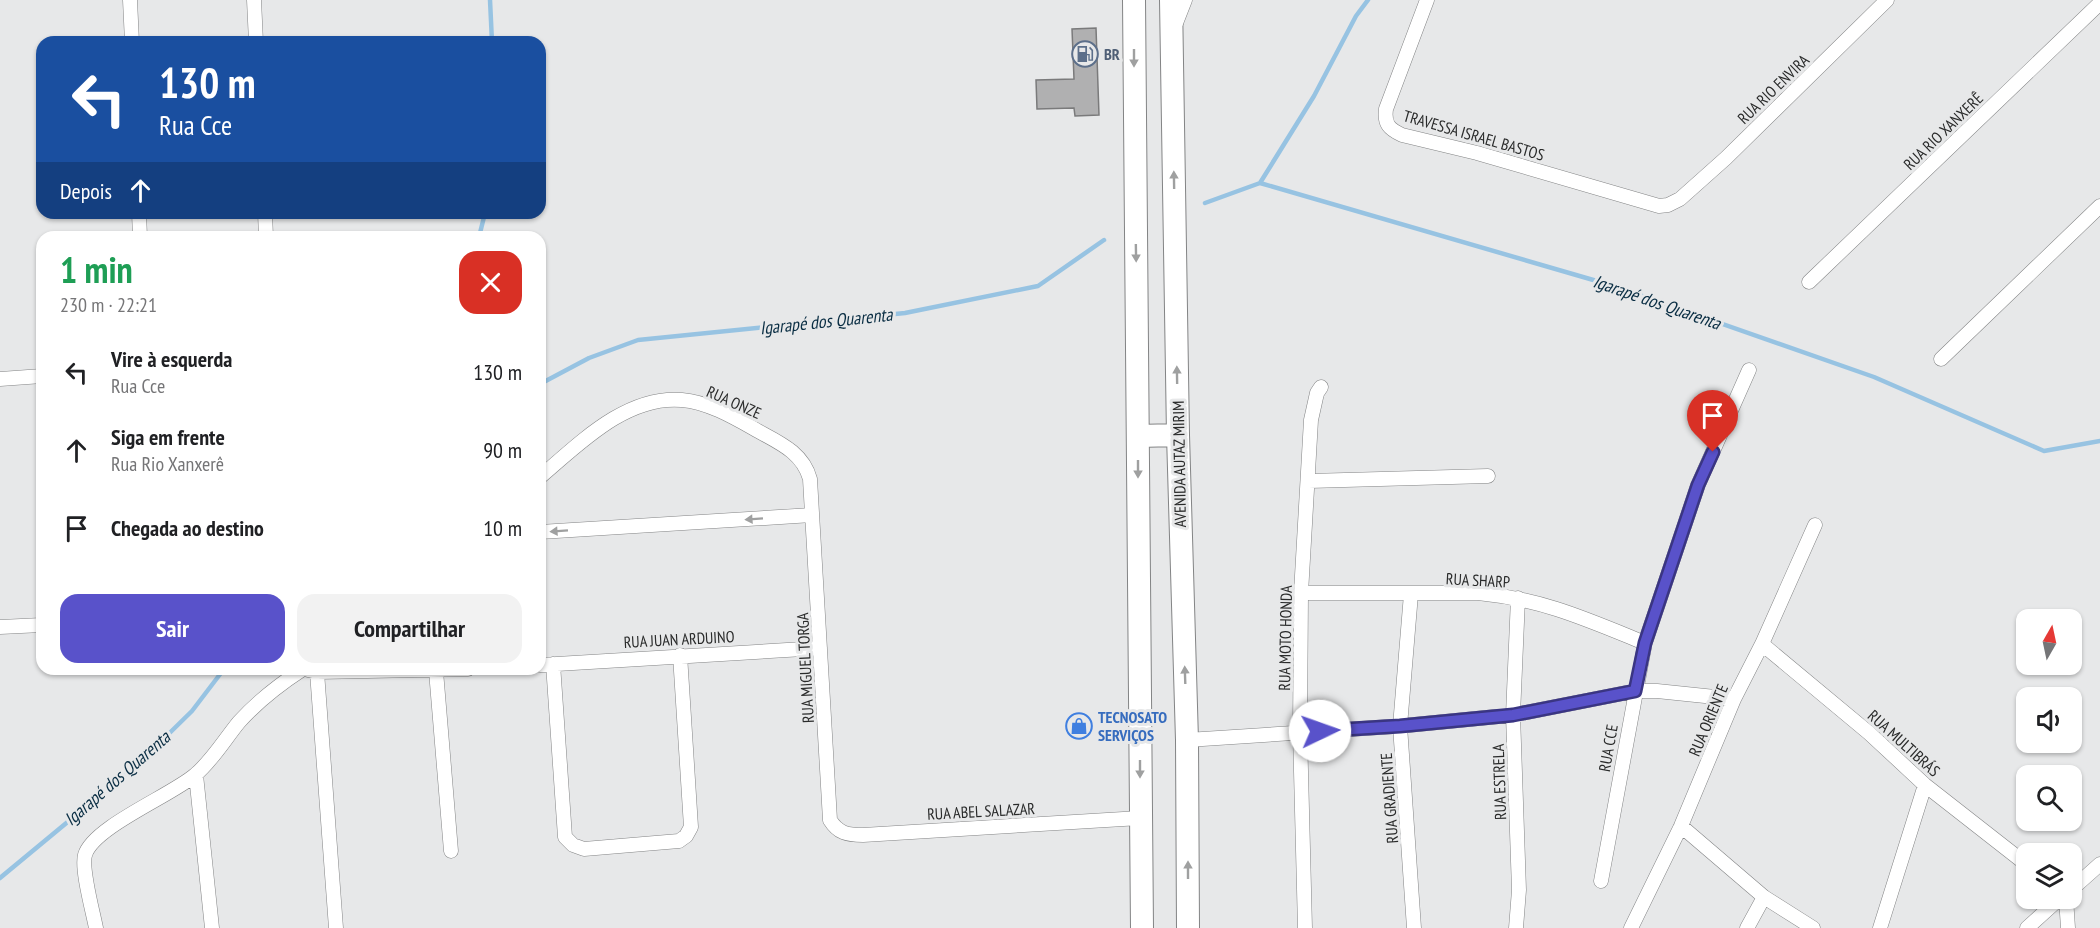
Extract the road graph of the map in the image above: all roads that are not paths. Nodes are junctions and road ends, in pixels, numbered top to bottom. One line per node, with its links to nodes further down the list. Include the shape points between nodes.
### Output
1 (130, 0): 10 (street)
2 (254, 0): 11 (street)
3 (1134, 0): 21 (main road, one-way to 21)
4 (1170, 0): 9 (main road, AVENIDA AUTAZ MIRIM)
5 (1185, 0): 9 (street)
6 (1427, 0): 12 (street, TRAVESSA ISRAEL BASTOS, via 1386,109 1385,120 1393,131 1659,206)
7 (1887, 0): 12 (street, RUA RIO ENVIRA)
8 (2100, 3): 14 (street, RUA RIO XANXERÊ)
9 (1171, 35): 20 (main road, AVENIDA AUTAZ MIRIM, one-way to 9)
10 (132, 36)
11 (256, 36)
12 (1680, 199)
13 (2100, 206): 15 (street)
14 (1809, 282)
15 (1941, 359)
16 (1749, 370): 33 (street, RUA CCE, via 1698,485)
17 (36, 376): 18 (street)
18 (0, 379)
19 (1321, 387): 24 (street, RUA MOTO HONDA, via 1311,420)
20 (1178, 435): 21 (main road); 46 (main road, AVENIDA AUTAZ MIRIM, one-way to 20)
21 (1138, 436): 49 (main road, one-way to 49)
22 (546, 472): 25 (street, RUA ONZE, via 621,414 664,399 683,400 735,418 789,448 807,467)
23 (1488, 476): 24 (street)
24 (1309, 482): 28 (street, RUA MOTO HONDA)
25 (812, 515): 27 (street, one-way to 27); 35 (street, RUA MIGUEL TORGA)
26 (1815, 525): 34 (street, RUA ORIENTE)
27 (546, 532)
28 (1301, 593): 29 (street, RUA SHARP); 45 (street, RUA MOTO HONDA)
29 (1411, 594): 30 (street, RUA SHARP, via 1478,593); 44 (street, RUA GRADIENTE)
30 (1518, 598): 33 (street, RUA SHARP, via 1562,609); 43 (street, RUA ESTRELA)
31 (36, 625): 32 (street)
32 (0, 627)
33 (1645, 643): 41 (street, RUA CCE)
34 (1762, 644): 42 (street, RUA ORIENTE); 48 (street, RUA MULTIBRÁS)
35 (820, 648): 36 (street, RUA JUAN ARDUINO); 50 (street, RUA MIGUEL TORGA)
36 (680, 655): 37 (street, RUA JUAN ARDUINO); 37 (street, via 691,827 679,841 584,849 565,837)
37 (547, 664)
38 (299, 675): 47 (street, via 278,686 241,720)
39 (309, 675): 62 (street)
40 (436, 675): 52 (street)
41 (1635, 691): 42 (street); 43 (street); 56 (street, RUA CCE)
42 (1734, 699): 51 (street, RUA ORIENTE)
43 (1513, 715): 44 (street); 67 (street, RUA ESTRELA, via 1519,870)
44 (1400, 726): 45 (street); 66 (street, RUA GRADIENTE)
45 (1300, 732): 46 (street); 65 (street, RUA MOTO HONDA)
46 (1187, 740): 64 (main road, AVENIDA AUTAZ MIRIM, one-way to 46)
47 (196, 775): 60 (street, via 105,832 91,845 85,856 85,868); 61 (street)
48 (1925, 785): 53 (street, RUA MULTIBRÁS); 71 (street)
49 (1140, 818): 50 (street, RUA ABEL SALAZAR, via 853,835 842,833); 63 (main road)
50 (830, 819)
51 (1681, 826): 57 (street); 68 (street, RUA ORIENTE)
52 (451, 851)
53 (2016, 856)
54 (2100, 864): 55 (street)
55 (2082, 880)
56 (1601, 881)
57 (1764, 897): 69 (street); 70 (street)
58 (2048, 909): 72 (street)
59 (2067, 909): 73 (street)
60 (96, 928)
61 (212, 928)
62 (336, 928)
63 (1142, 928)
64 (1188, 928)
65 (1305, 928)
66 (1414, 928)
67 (1516, 928)
68 (1630, 928)
69 (1747, 928)
70 (1812, 928)
71 (1880, 928)
72 (2027, 928)
73 (2068, 928)

